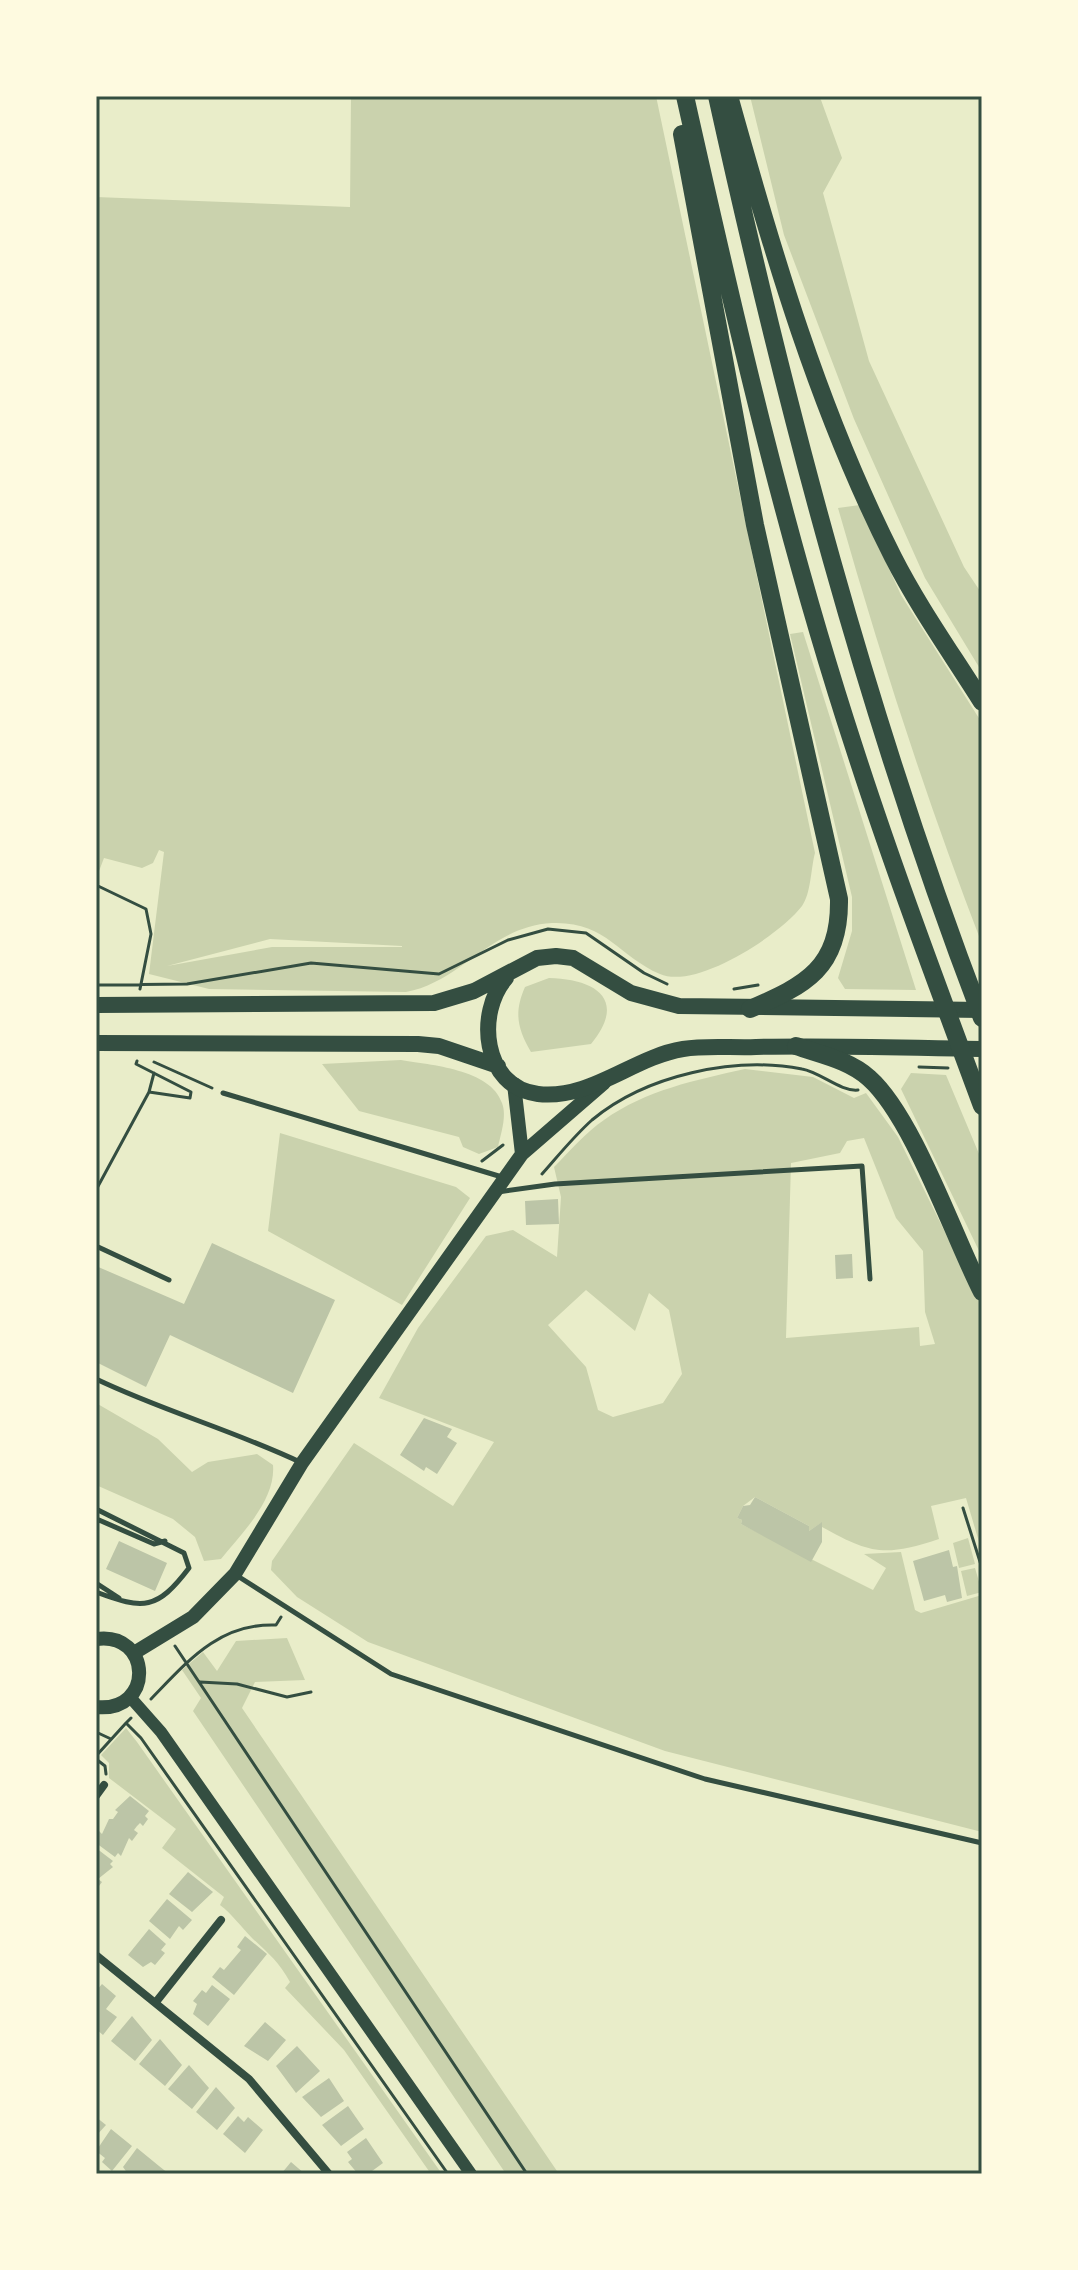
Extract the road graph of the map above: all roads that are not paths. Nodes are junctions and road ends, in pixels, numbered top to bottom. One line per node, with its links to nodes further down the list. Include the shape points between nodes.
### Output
1 (675, 96): 8 (highway, via 755,525 839,899 835,940 812,976 798,989)
2 (685, 96): 18 (highway, via 745,359 853,745)
3 (717, 96): 10 (highway, via 775,352 848,624)
4 (729, 96): 5 (highway, via 785,290 869,509 920,606)
5 (982, 702)
6 (508, 975): 7 (main road, via 455,998 413,1005); 8 (main road, via 537,958 573,958 656,1002); 14 (main road, via 495,990 487,1019 488,1044)
7 (96, 1005)
8 (750, 1009): 9 (main road)
9 (982, 1010)
10 (982, 1018)
11 (96, 1043): 14 (main road, via 418,1044)
12 (796, 1046): 13 (main road); 15 (main road, via 683,1049); 25 (highway, via 850,1064 871,1079 906,1130)
13 (982, 1049)
14 (498, 1066): 16 (main road)
15 (608, 1080): 16 (main road, via 539,1094); 19 (main road)
16 (514, 1084): 19 (main road)
17 (223, 1093): 20 (lane)
18 (982, 1106)
19 (522, 1154): 20 (main road)
20 (507, 1178): 21 (main road)
21 (497, 1192): 23 (lane, via 862,1166); 27 (main road)
22 (96, 1246): 24 (lane)
23 (870, 1279)
24 (169, 1280)
25 (982, 1292)
26 (96, 1379): 27 (lane)
27 (302, 1463): 31 (main road)
28 (96, 1509): 30 (lane)
29 (96, 1523): 30 (lane, via 154,1544)
30 (165, 1541): 34 (lane, via 184,1553 189,1568 169,1594 148,1604)
31 (235, 1574): 36 (main road, via 193,1617); 41 (lane, via 391,1674 705,1779)
32 (96, 1583): 34 (lane)
33 (96, 1592): 34 (lane)
34 (127, 1604)
35 (96, 1639): 36 (main road, via 117,1639)
36 (134, 1653): 37 (main road, via 140,1676)
37 (130, 1697): 38 (main road, via 109,1708); 46 (street)
38 (96, 1707)
39 (104, 1785): 40 (street)
40 (96, 1796)
41 (982, 1843)
42 (221, 1920): 44 (street)
43 (96, 1955): 44 (street)
44 (156, 2002): 45 (street, via 249,2079)
45 (329, 2174)
46 (471, 2174)

